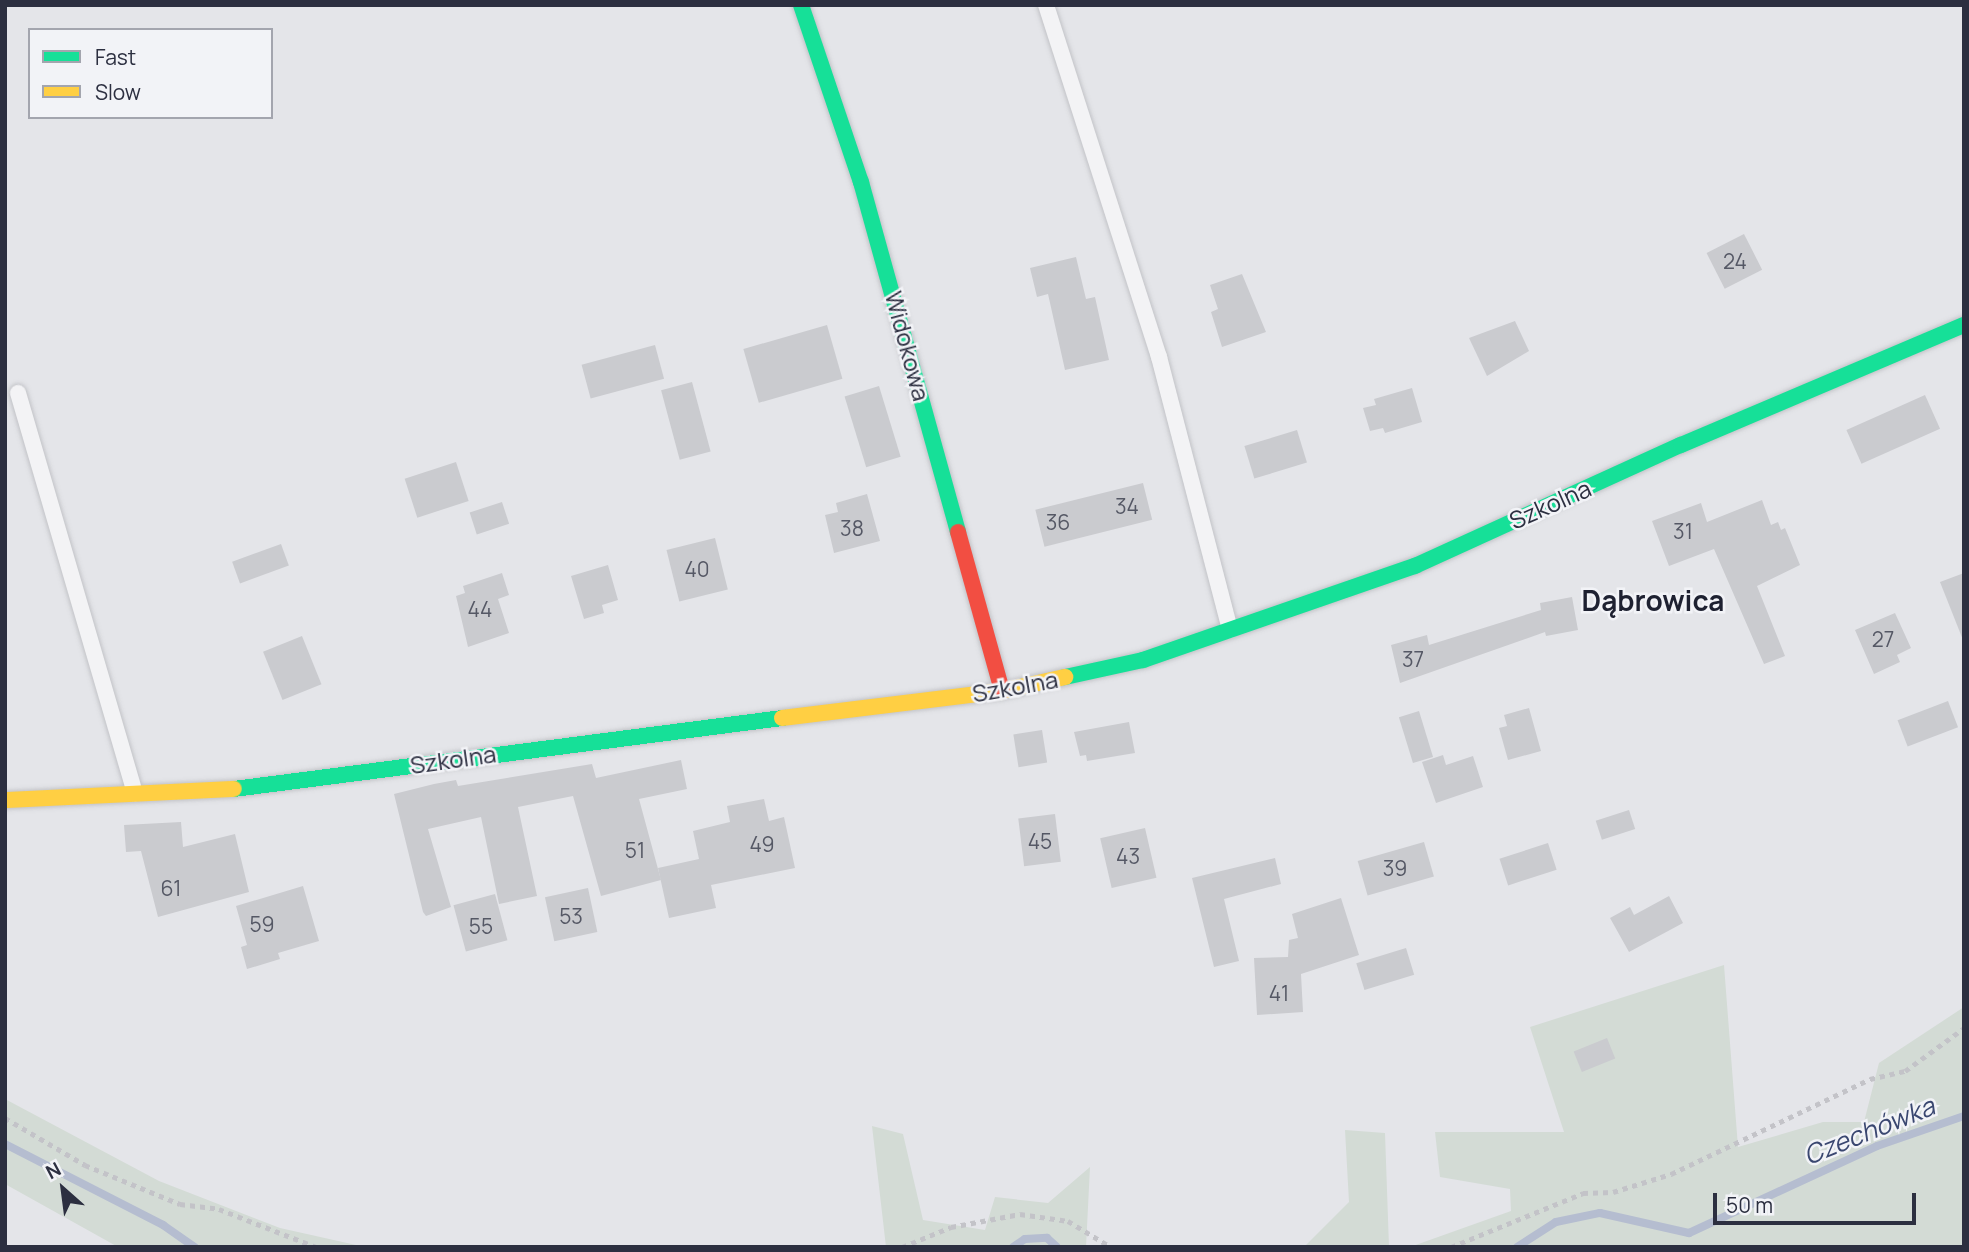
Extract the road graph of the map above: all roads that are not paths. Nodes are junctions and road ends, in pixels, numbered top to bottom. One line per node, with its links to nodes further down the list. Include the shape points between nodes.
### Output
1 (801, 5): 6 (street, Widokowa, via 861,182)
2 (1046, 5): 5 (lane, via 1159,356)
3 (1964, 326): 5 (street, Szkolna, via 1681,445 1415,566)
4 (18, 393): 7 (lane)
5 (1231, 632): 6 (street, Szkolna, via 1143,660)
6 (1002, 691): 7 (street, Szkolna, via 451,759 262,788)
7 (135, 793): 8 (street, Szkolna)
8 (5, 800)

